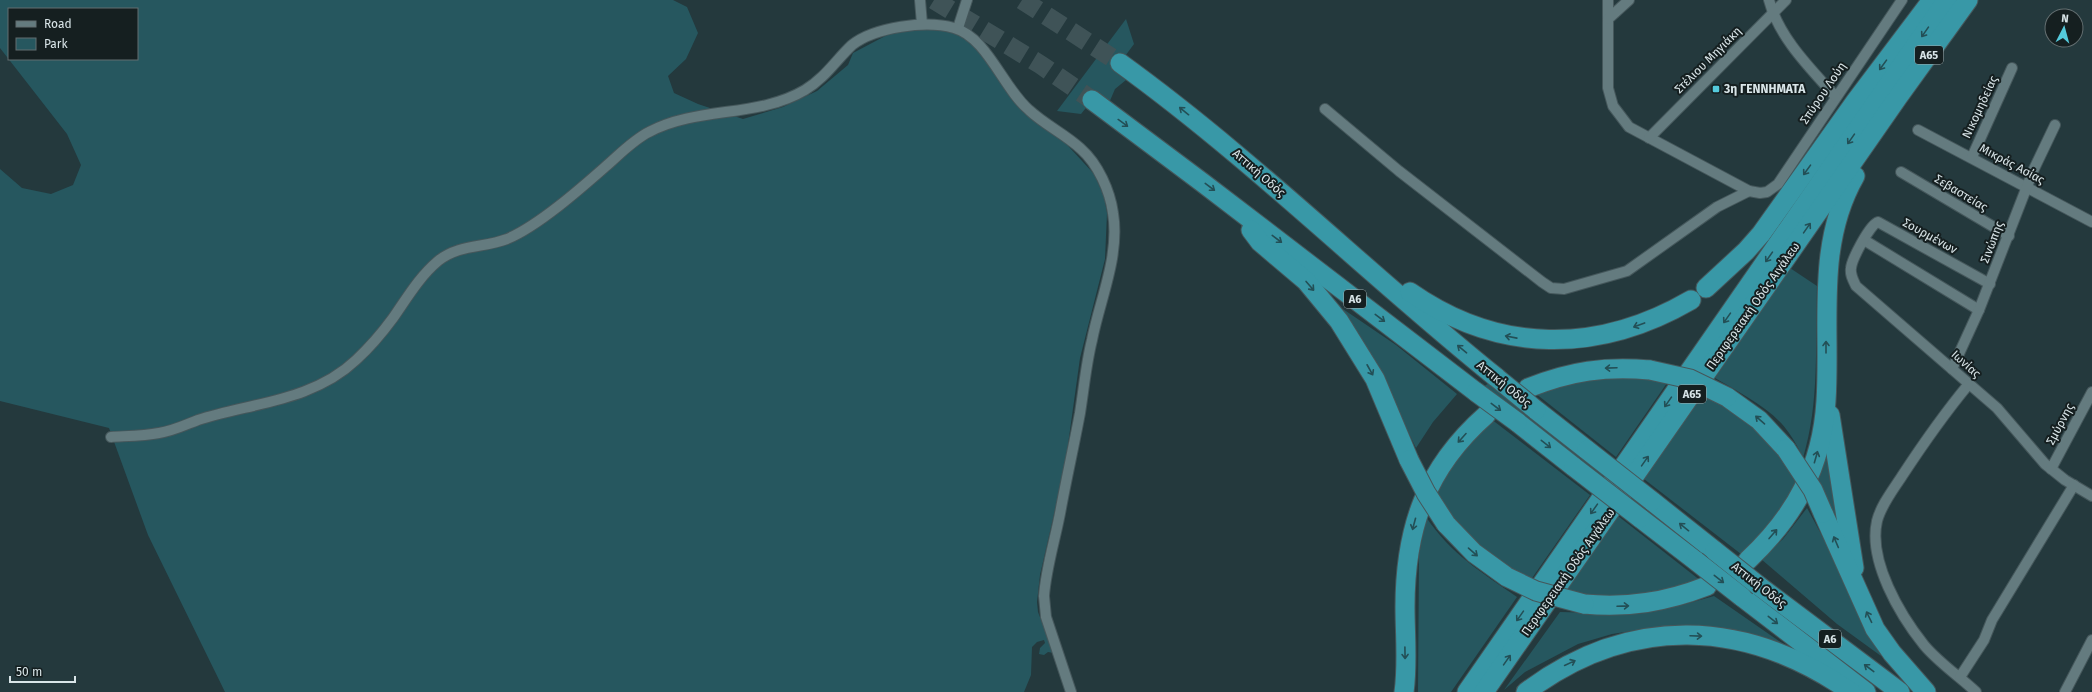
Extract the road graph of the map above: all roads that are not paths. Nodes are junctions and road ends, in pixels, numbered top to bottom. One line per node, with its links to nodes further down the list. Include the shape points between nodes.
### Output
1 (920, 0): 13 (street)
2 (967, 0): 14 (street)
3 (1608, 0): 12 (street)
4 (1629, 0): 12 (street)
5 (1769, 0): 11 (street)
6 (1786, 0): 11 (street, Στέλιου Μηγιάκη)
7 (1902, 0): 17 (street, Σπύρου Λούη)
8 (1932, 0): 34 (highway, one-way to 34, via 1761,234)
9 (1947, 0): 54 (highway, Περιφερειακή Οδός Αιγάλεω / Α65, one-way to 54)
10 (1968, 0): 18 (highway, Περιφερειακή Οδός Αιγάλεω / Α65)
11 (1773, 13): 17 (street, via 1804,61); 23 (street, Στέλιου Μηγιάκη)
12 (1608, 18): 23 (street, via 1610,98 1616,114 1622,121)
13 (922, 24): 14 (street); 43 (street, via 890,30 858,42 826,74 805,90 781,100 743,110 684,118 645,134 588,182 522,231 504,240 453,251 438,261 416,284 379,336 354,362 323,383 270,402 197,421 175,430)
14 (958, 28): 52 (street, via 975,40 1023,105 1086,153 1108,192 1113,213 1113,247 1109,272 1089,354 1044,596 1046,617)
15 (1120, 63): 29 (highway, Αττική Οδός / Α6, one-way to 15, via 1215,136)
16 (2012, 68): 24 (street, Νικομηδείας)
17 (1836, 97): 27 (street, Σπύρου Λούη, via 1778,184 1773,189 1760,193)
18 (1898, 97): 39 (highway, one-way to 18, via 1826,286 1837,217 1850,185 1887,125); 55 (highway, Περιφερειακή Οδός Αιγάλεω / Α65, one-way to 18)
19 (1092, 100): 28 (highway, Αττική Οδός / Α6, one-way to 28)
20 (1325, 109): 27 (street, via 1535,278 1547,286 1558,289 1627,271 1717,207)
21 (2055, 125): 26 (street, Σινώπης)
22 (1918, 130): 24 (street, Μικράς Ασίας)
23 (1649, 138): 27 (street)
24 (1972, 157): 26 (street, Μικράς Ασίας)
25 (1901, 172): 31 (street, Σεβαστείας)
26 (2026, 186): 30 (street, Μικράς Ασίας); 31 (street, Σινώπης)
27 (1749, 191)
28 (1234, 206): 48 (highway, one-way to 48, bridge, via 1260,242 1306,281 1339,321 1374,380 1426,493 1446,524 1474,553 1507,576 1536,591 1584,604 1609,606 1659,602); 58 (highway, Αττική Οδός / Α6, one-way to 58, bridge)
29 (1307, 214): 35 (highway, one-way to 29, via 1637,326 1585,338 1539,340 1494,333 1467,324 1423,301); 59 (highway, Αττική Οδός / Α6, one-way to 29, bridge, via 1759,586 1536,410 1392,290)
30 (2092, 222)
31 (2009, 236): 33 (street, Σινώπης)
32 (1864, 240): 33 (street, Σουρμένων, via 1873,225 1878,222); 36 (street); 37 (street, Ιωνίας, via 1851,266 1856,286)
33 (1990, 284): 36 (street, Σινώπης)
34 (1706, 288)
35 (1691, 300)
36 (1979, 310): 37 (street, Σινώπης)
37 (1952, 369): 38 (street, Ιωνίας)
38 (1968, 385): 44 (street, Ιωνίας, via 1996,408 2030,450); 51 (street, via 1937,424 1886,501 1877,522 1875,542 1890,590 1906,619 1925,646)
39 (1826, 386): 47 (highway, one-way to 39, via 1781,525 1809,478 1822,434); 49 (highway)
40 (1528, 388): 49 (highway, one-way to 40, bridge, via 1813,490 1786,448 1759,420 1727,397 1690,379 1650,370 1625,368 1594,369 1552,379)
41 (2092, 392): 44 (street, Σμύρνης)
42 (1486, 415): 53 (highway, one-way to 53, via 1470,429 1442,464 1416,515 1405,589)
43 (111, 437)
44 (2051, 469): 45 (street, Ιωνίας)
45 (2074, 485): 46 (street, Ιωνίας); 51 (street)
46 (2092, 496)
47 (1748, 560)
48 (1707, 586)
49 (1857, 591): 60 (highway, one-way to 49, via 1875,629)
50 (2092, 640): 62 (street)
51 (1960, 677): 61 (street)
52 (1071, 692)
53 (1404, 692)
54 (1467, 692)
55 (1484, 692)
56 (1526, 692): 57 (highway, one-way to 57, via 1564,666 1592,654 1634,641 1676,635 1722,638 1766,647 1812,667)
57 (1851, 692)
58 (1866, 692)
59 (1900, 692)
60 (1926, 692)
61 (1976, 692)
62 (2066, 692)

